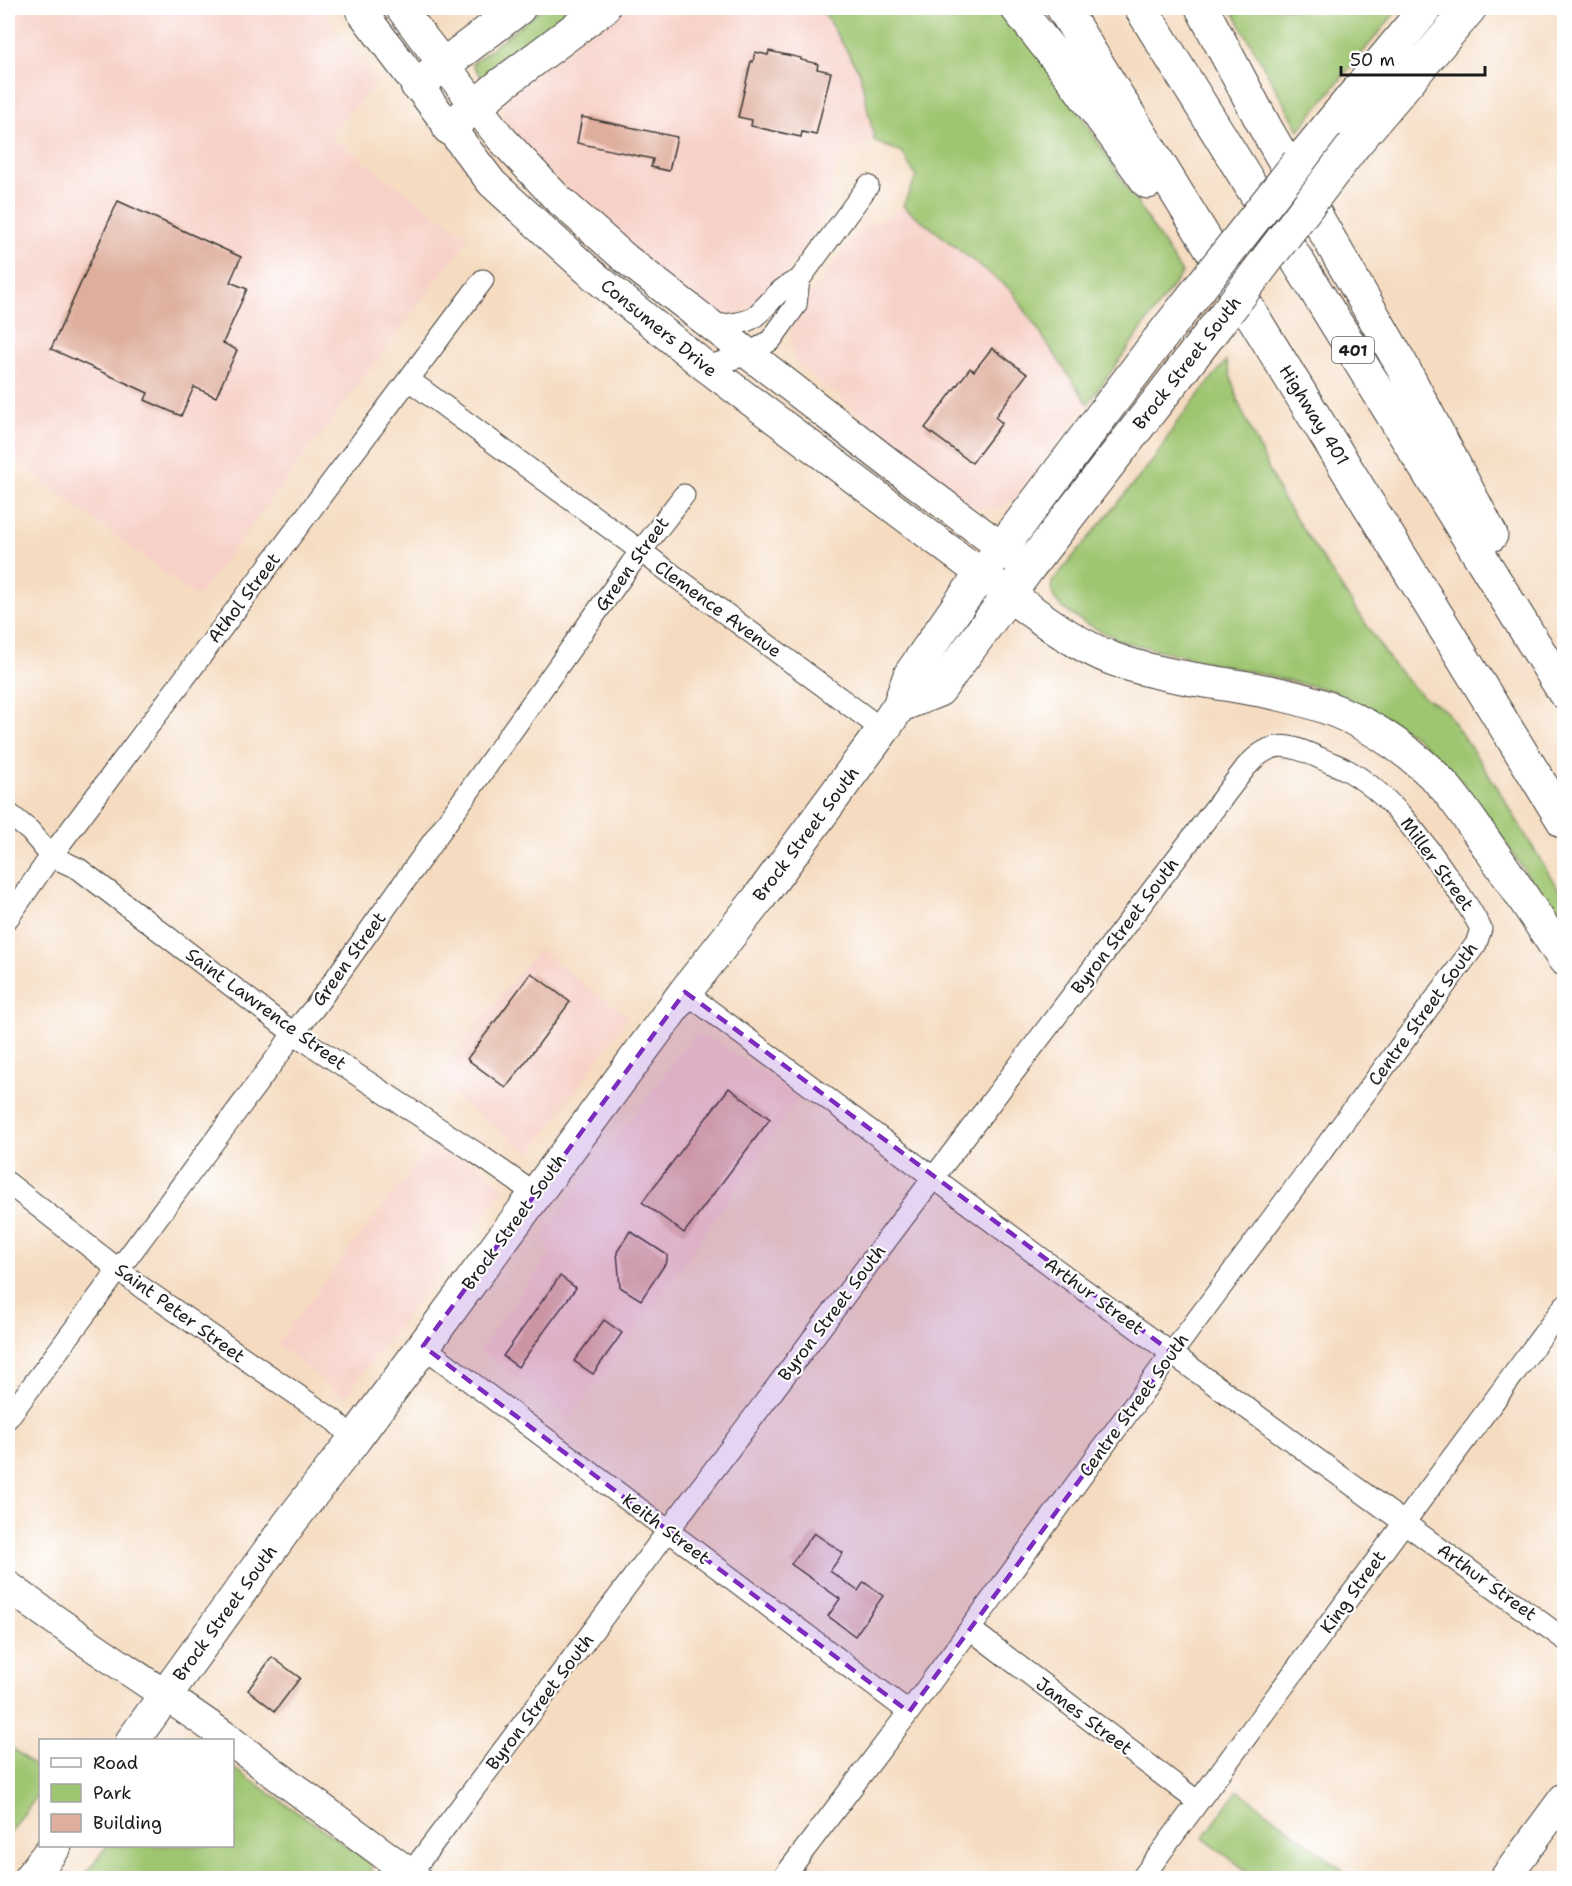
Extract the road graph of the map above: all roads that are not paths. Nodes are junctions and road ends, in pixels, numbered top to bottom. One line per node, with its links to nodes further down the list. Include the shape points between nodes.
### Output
1 (361, 8): 12 (main road, Consumers Drive)
2 (401, 8): 11 (main road, Consumers Drive)
3 (519, 8): 11 (main road)
4 (603, 8): 13 (main road)
5 (1017, 8): 28 (main road, via 1166,208)
6 (1063, 8): 28 (main road, Highway 401)
7 (1141, 8): 30 (main road, 401)
8 (1202, 8): 29 (main road, via 1401,364)
9 (1426, 8): 23 (main road, Brock Street South, bridge, via 1298,163)
10 (1470, 8): 25 (main road, Brock Street South, bridge, via 1354,145)
11 (444, 65): 12 (main road); 13 (main road, Consumers Drive)
12 (417, 85): 14 (main road, Consumers Drive)
13 (476, 105): 14 (main road); 18 (main road, Consumers Drive, via 556,197 626,260)
14 (449, 128): 20 (main road, Consumers Drive, via 492,183 593,275)
15 (868, 186): 17 (street)
16 (483, 280): 21 (street, Athol Street)
17 (799, 280): 18 (street, via 786,285 753,317); 19 (street, via 796,305 771,340)
18 (711, 326): 19 (main road, Consumers Drive)
19 (749, 354): 20 (street); 23 (main road, Consumers Drive)
20 (706, 367): 26 (main road, Consumers Drive)
21 (409, 380): 24 (street, Clemence Avenue); 35 (street, Athol Street)
22 (684, 495): 24 (street, Green Street)
23 (1002, 547): 25 (main road, Consumers Drive); 26 (main road, Brock Street South)
24 (640, 552): 31 (street, Clemence Avenue); 40 (street, Green Street, via 315,1007)
25 (1029, 567): 27 (main road, Brock Street South)
26 (981, 574): 27 (main road, Consumers Drive); 31 (main road, Brock Street South, via 910,675)
27 (1009, 595): 31 (main road, Brock Street South, via 939,690); 38 (main road, via 1061,632 1114,659 1338,711 1388,740 1424,767 1466,812)
28 (1458, 648): 34 (main road, Highway 401)
29 (1564, 674)
30 (1564, 692)
31 (891, 718): 39 (main road, Brock Street South)
32 (1262, 752): 37 (street, Miller Street, via 1285,745 1347,770 1375,790 1420,836); 41 (street, Byron Street South, via 1246,767)
33 (8, 813): 35 (street, Saint Lawrence Street)
34 (1564, 822)
35 (51, 856): 36 (street, Athol Street); 40 (street, Saint Lawrence Street, via 79,869)
36 (8, 918)
37 (1481, 928): 47 (street, Centre Street South, via 1476,944)
38 (1564, 959)
39 (685, 992): 41 (street, Arthur Street); 43 (main road, Brock Street South)
40 (292, 1033): 43 (street, Saint Lawrence Street); 44 (street, Green Street)
41 (934, 1177): 47 (street, Arthur Street); 51 (street, Byron Street South)
42 (8, 1183): 44 (street, Saint Peter Street)
43 (534, 1194): 46 (main road, Brock Street South)
44 (118, 1269): 48 (street, Green Street); 49 (street, Saint Peter Street, via 335,1422)
45 (1564, 1306): 50 (street, King Street)
46 (423, 1346): 49 (main road, Brock Street South); 51 (street, Keith Street)
47 (1173, 1353): 50 (street, Arthur Street); 53 (street, Centre Street South)
48 (8, 1418)
49 (354, 1440): 55 (main road, Brock Street South)
50 (1404, 1522): 54 (street, Arthur Street); 61 (street, King Street)
51 (668, 1531): 56 (street, Keith Street); 63 (street, Byron Street South)
52 (8, 1586): 55 (main road)
53 (970, 1629): 56 (street, Centre Street South); 61 (street, James Street)
54 (1564, 1639)
55 (166, 1695): 57 (main road, Brock Street South); 58 (main road)
56 (909, 1712): 65 (street, Centre Street South)
57 (134, 1739)
58 (228, 1739)
59 (234, 1743): 63 (main road)
60 (1564, 1797): 67 (main road)
61 (1198, 1802): 66 (street, King Street)
62 (53, 1847): 64 (main road)
63 (411, 1877)
64 (30, 1878)
65 (783, 1878)
66 (1142, 1878)
67 (1505, 1878)

